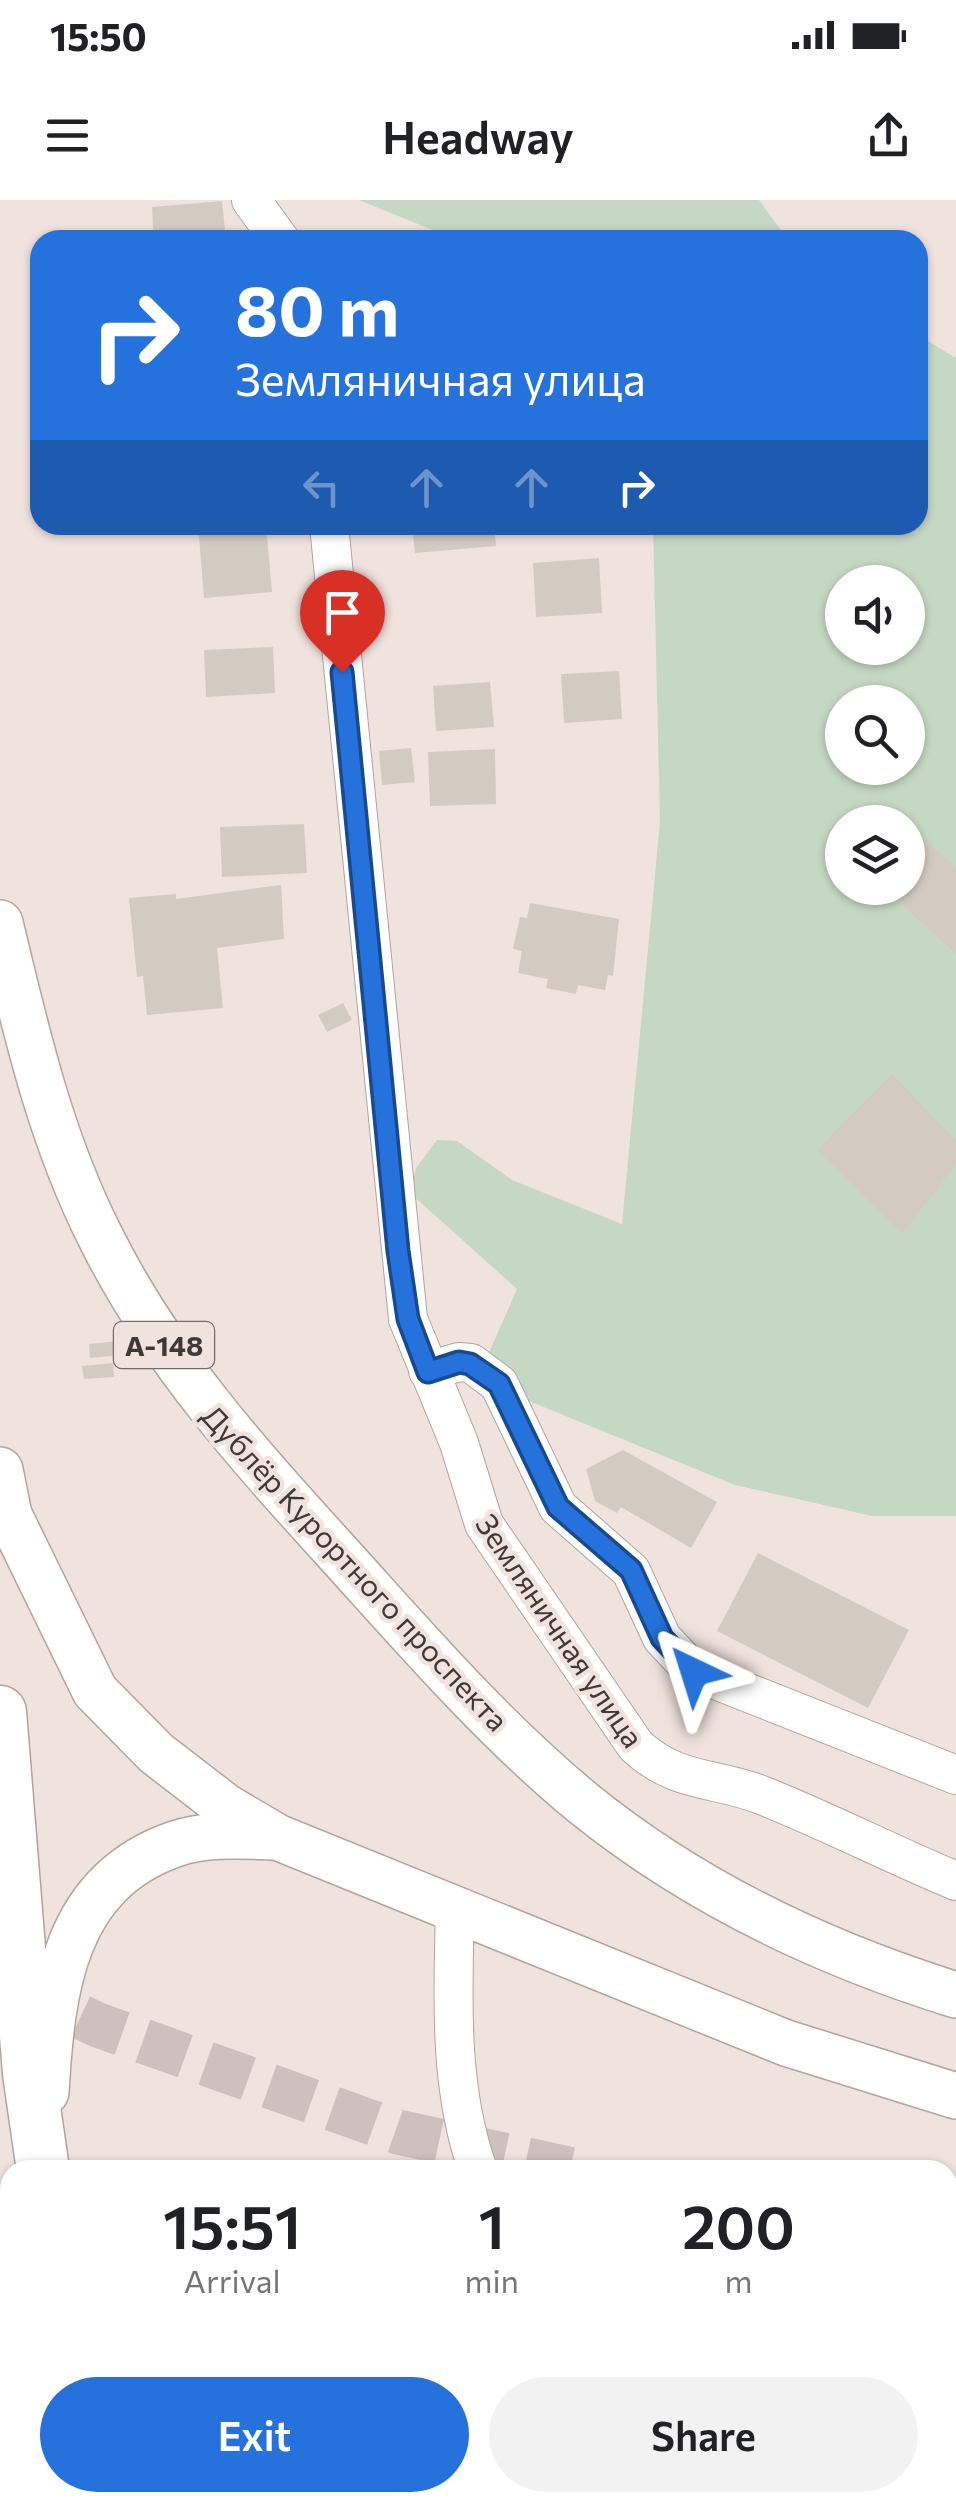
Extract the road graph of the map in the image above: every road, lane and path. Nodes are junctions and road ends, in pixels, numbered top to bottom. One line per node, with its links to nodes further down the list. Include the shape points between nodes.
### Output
1 (251, 200): 2 (street)
2 (273, 230)
3 (329, 535): 5 (street, Земляничная улица, via 398,1251 408,1319)
4 (0, 923): 12 (main road, Дублёр Курортного проспекта / А-148, via 41,1090 74,1179 131,1294 243,1449 461,1689 583,1802 671,1866 764,1920 882,1972)
5 (428, 1372): 8 (street, via 459,1362 499,1384 558,1507 631,1570 662,1638 694,1672); 10 (street, Земляничная улица, via 484,1524 636,1746 681,1776 764,1796)
6 (0, 1470): 9 (main road, via 9,1515 95,1691 156,1753)
7 (0, 1712): 14 (highway)
8 (956, 1775)
9 (277, 1837): 11 (main road); 15 (main road, via 178,1843 138,1861 101,1893 55,1981)
10 (956, 1881)
11 (455, 1907): 13 (main road, via 786,2043); 16 (street, via 453,2020)
12 (956, 1995)
13 (956, 2096)
14 (41, 2160)
15 (42, 2160)
16 (476, 2160)

